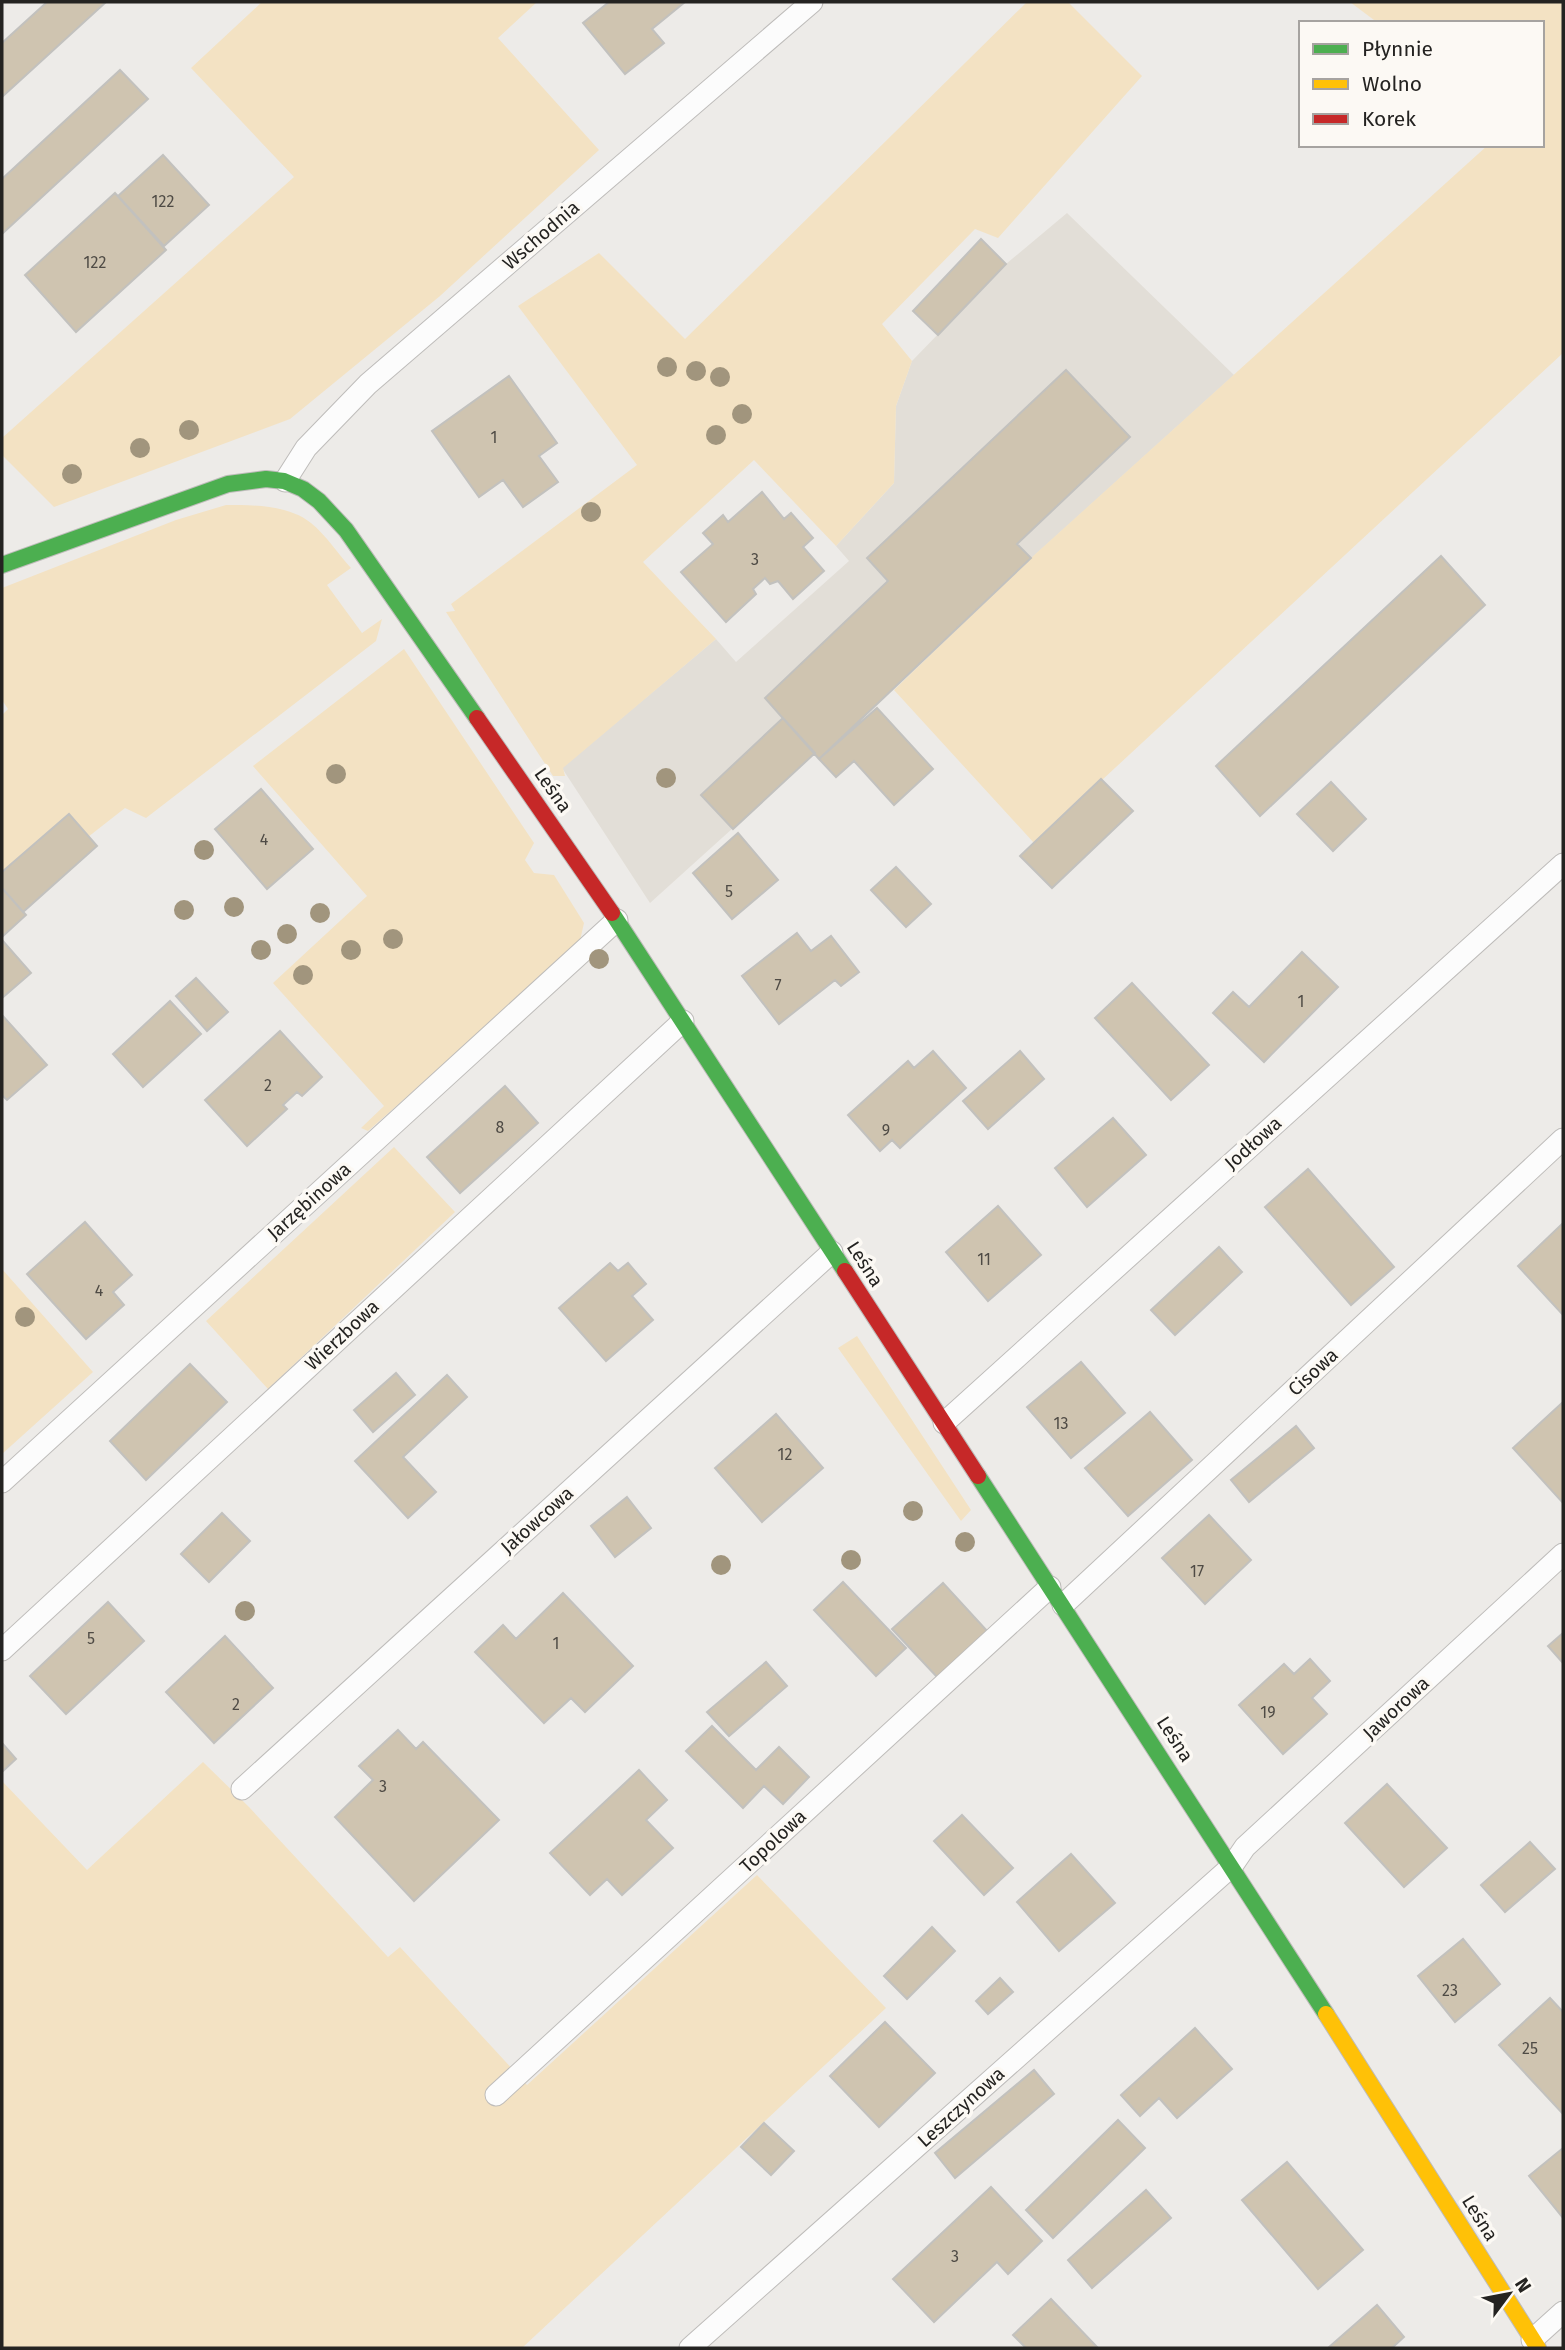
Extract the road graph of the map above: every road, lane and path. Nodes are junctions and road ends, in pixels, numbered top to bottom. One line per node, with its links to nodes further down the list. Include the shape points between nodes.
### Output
1 (812, 2): 2 (lane, Wschodnia, via 368,384 306,448)
2 (285, 481): 3 (street, Leśna, via 258,479 232,484); 5 (street, Leśna, via 304,489 346,530)
3 (2, 565)
4 (1563, 863): 9 (lane, Jodłowa)
5 (617, 920): 6 (street, Leśna); 10 (lane, Jarzębinowa)
6 (683, 1021): 8 (street, Leśna); 14 (lane, Wierzbowa)
7 (1563, 1139): 13 (lane, Cisowa)
8 (832, 1252): 9 (street, Leśna); 15 (lane, Jałowcowa)
9 (944, 1423): 12 (street, Leśna)
10 (2, 1482)
11 (1563, 1554): 16 (lane, Jaworowa, via 1255,1838)
12 (1050, 1587): 13 (street, Leśna); 17 (lane, Topolowa)
13 (1063, 1605): 16 (street, Leśna)
14 (2, 1650)
15 (242, 1789)
16 (1231, 1866): 19 (street, Leśna); 20 (lane, Leszczynowa)
17 (496, 2095)
18 (1563, 2312): 19 (lane)
19 (1535, 2344)
20 (690, 2348)

